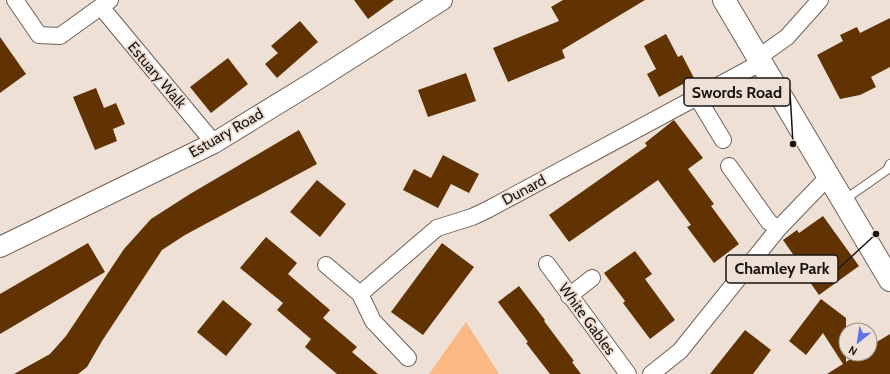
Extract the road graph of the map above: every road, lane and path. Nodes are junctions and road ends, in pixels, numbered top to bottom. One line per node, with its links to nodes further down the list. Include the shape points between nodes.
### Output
1 (16, 0): 5 (street, Estuary Walk, via 39,35 60,36)
2 (442, 0): 9 (street, Estuary Road)
3 (724, 0): 6 (main road)
4 (820, 0): 6 (street, Dunard, via 787,37)
5 (106, 4): 9 (street, Estuary Walk)
6 (760, 59): 7 (street, Dunard); 12 (main road)
7 (697, 97): 8 (street); 20 (street, Dunard, via 477,215 438,228)
8 (723, 140)
9 (214, 143): 15 (street, Estuary Road)
10 (890, 164): 13 (lane, via 887,170)
11 (728, 166): 14 (street, via 769,222)
12 (829, 176): 13 (main road); 14 (street)
13 (843, 201): 19 (main road)
14 (778, 229): 24 (street, via 680,351)
15 (0, 247)
16 (547, 264): 21 (street, White Gables)
17 (326, 265): 20 (street)
18 (592, 278): 21 (street)
19 (890, 280)
20 (360, 294): 22 (street, via 373,321)
21 (570, 296): 23 (street, White Gables)
22 (408, 358)
23 (628, 374)
24 (651, 374)

